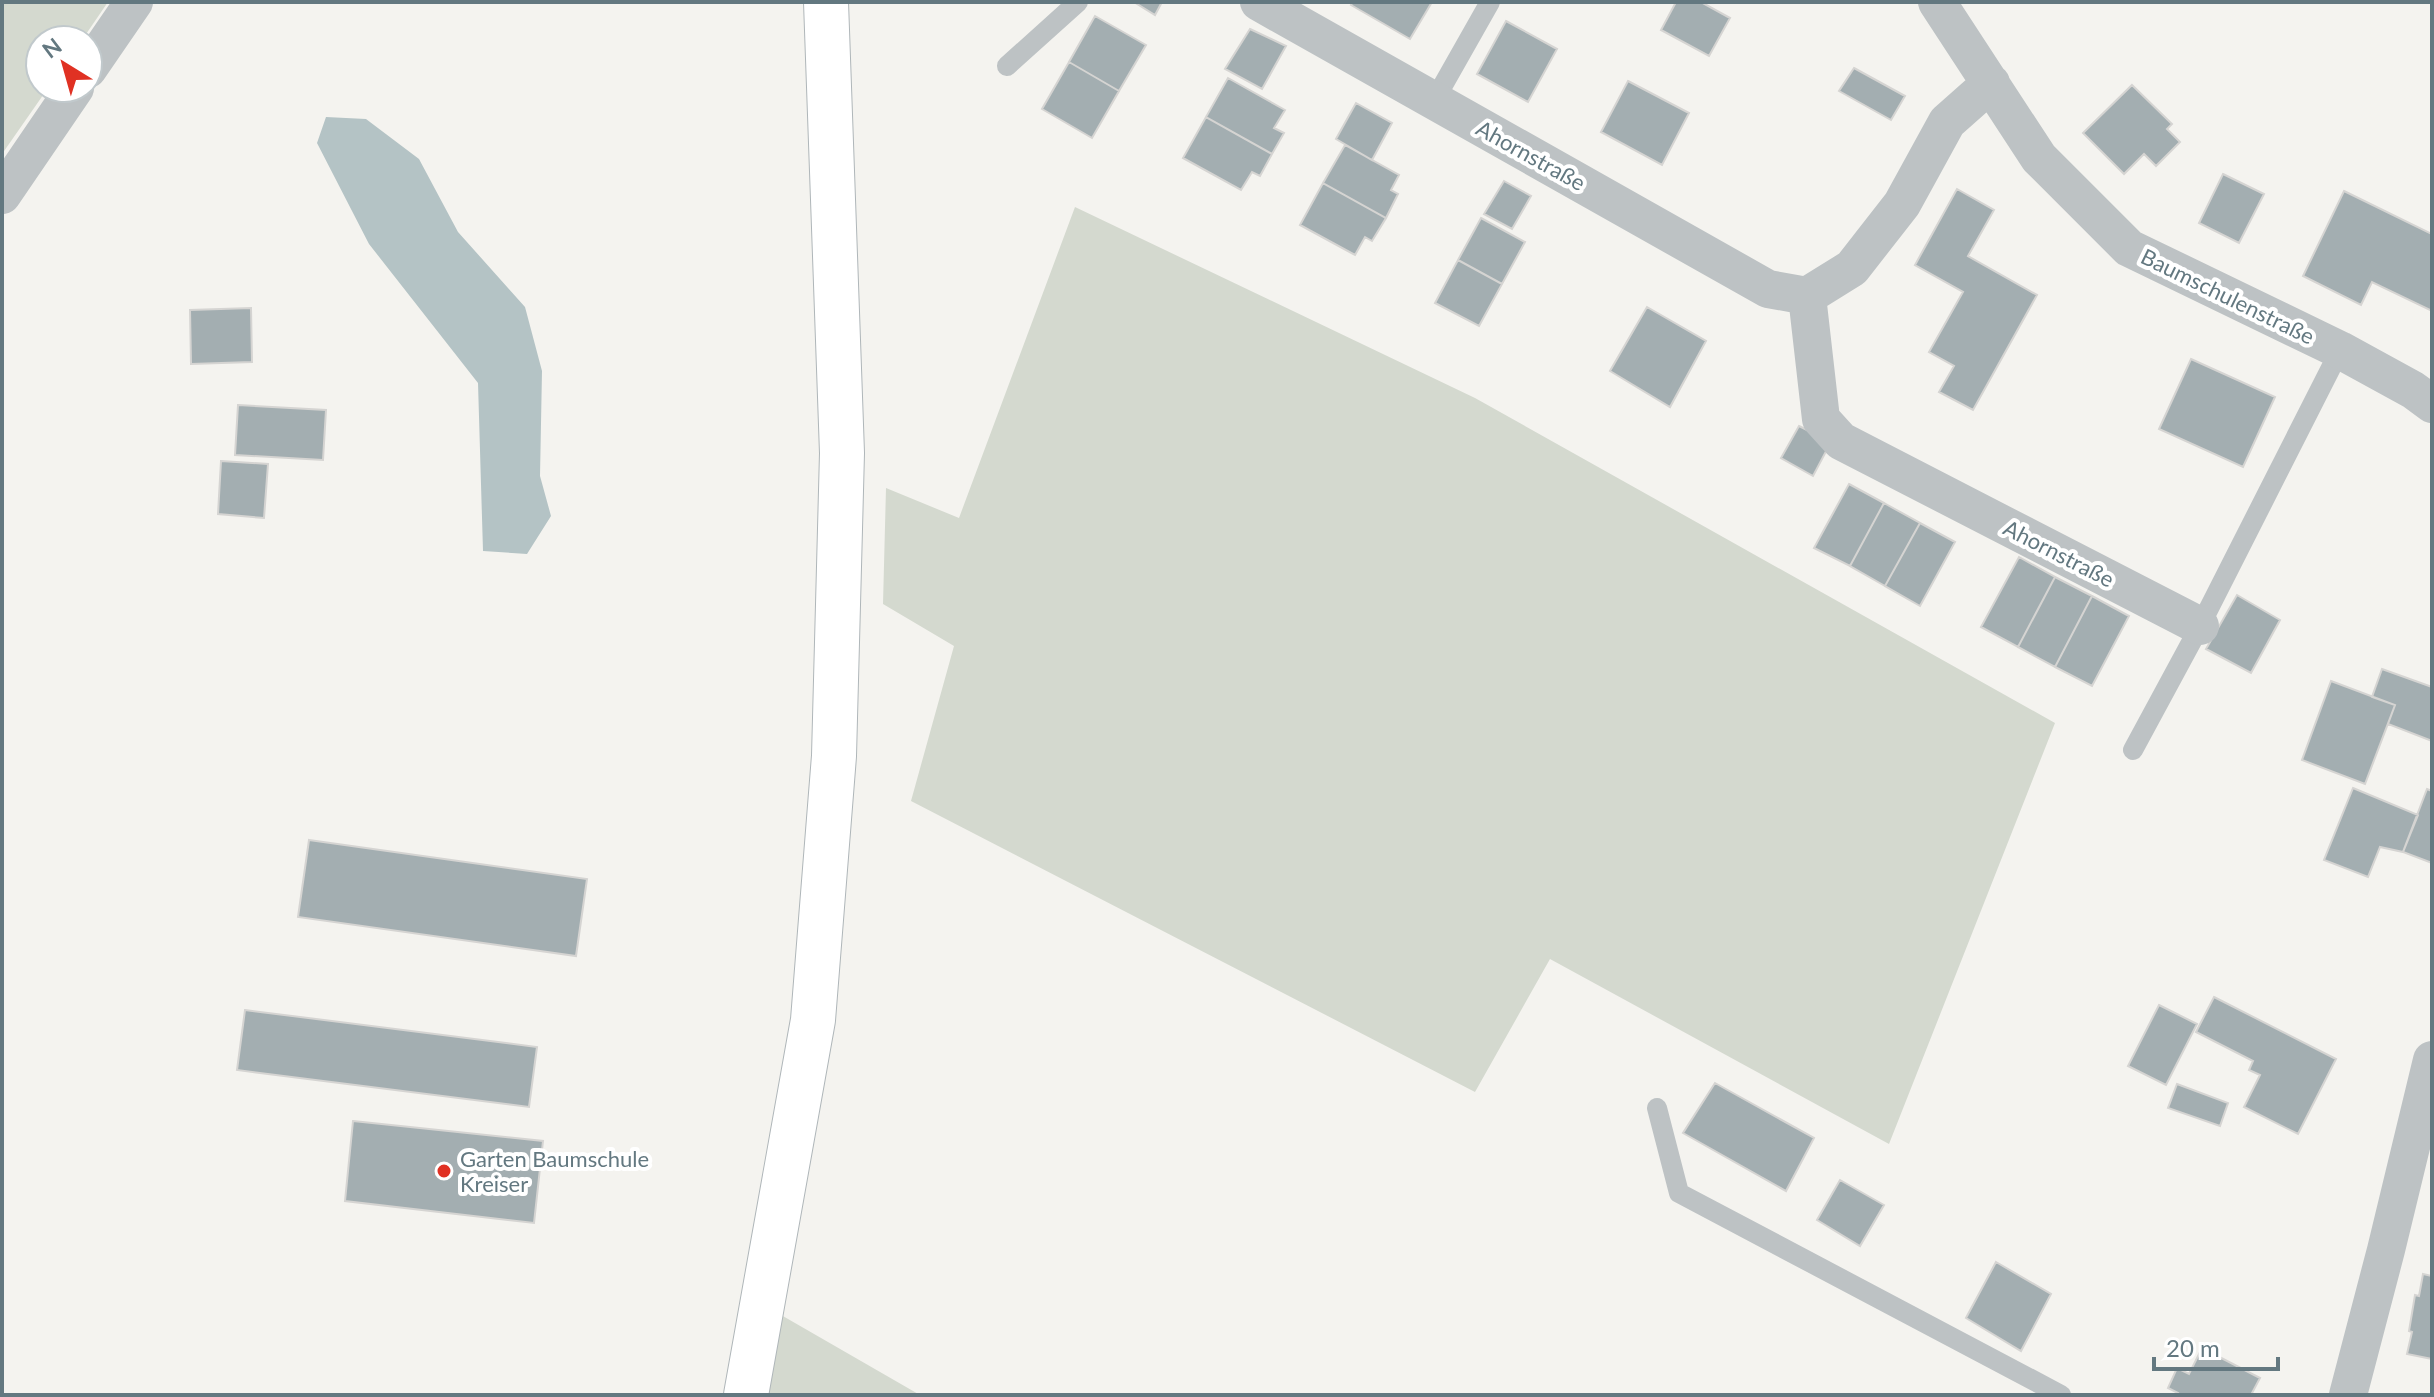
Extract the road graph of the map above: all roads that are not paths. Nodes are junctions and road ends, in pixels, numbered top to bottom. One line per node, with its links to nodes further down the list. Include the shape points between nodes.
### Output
1 (134, 2): 7 (street)
2 (826, 2): 20 (main road, via 842,453 834,756 813,1020)
3 (1078, 2): 8 (lane)
4 (1259, 2): 10 (street, Ahornstraße)
5 (1490, 2): 10 (lane)
6 (1937, 2): 9 (street, Baumschulenstraße)
7 (104, 46)
8 (1007, 66)
9 (1991, 83): 13 (street, via 1947,122 1902,204 1852,268); 14 (street, Baumschulenstraße, via 2039,158 2129,248)
10 (1434, 101): 13 (street, Ahornstraße, via 1768,289)
11 (64, 104): 12 (street)
12 (2, 195)
13 (1807, 296): 16 (street, Ahornstraße, via 1821,419 1841,441)
14 (2340, 350): 15 (street, Baumschulenstraße); 16 (lane)
15 (2432, 404)
16 (2200, 626): 17 (lane)
17 (2133, 750)
18 (2432, 1060): 22 (street)
19 (1657, 1108): 21 (lane, via 1679,1193)
20 (746, 1395)
21 (2061, 1395)
22 (2348, 1395)

